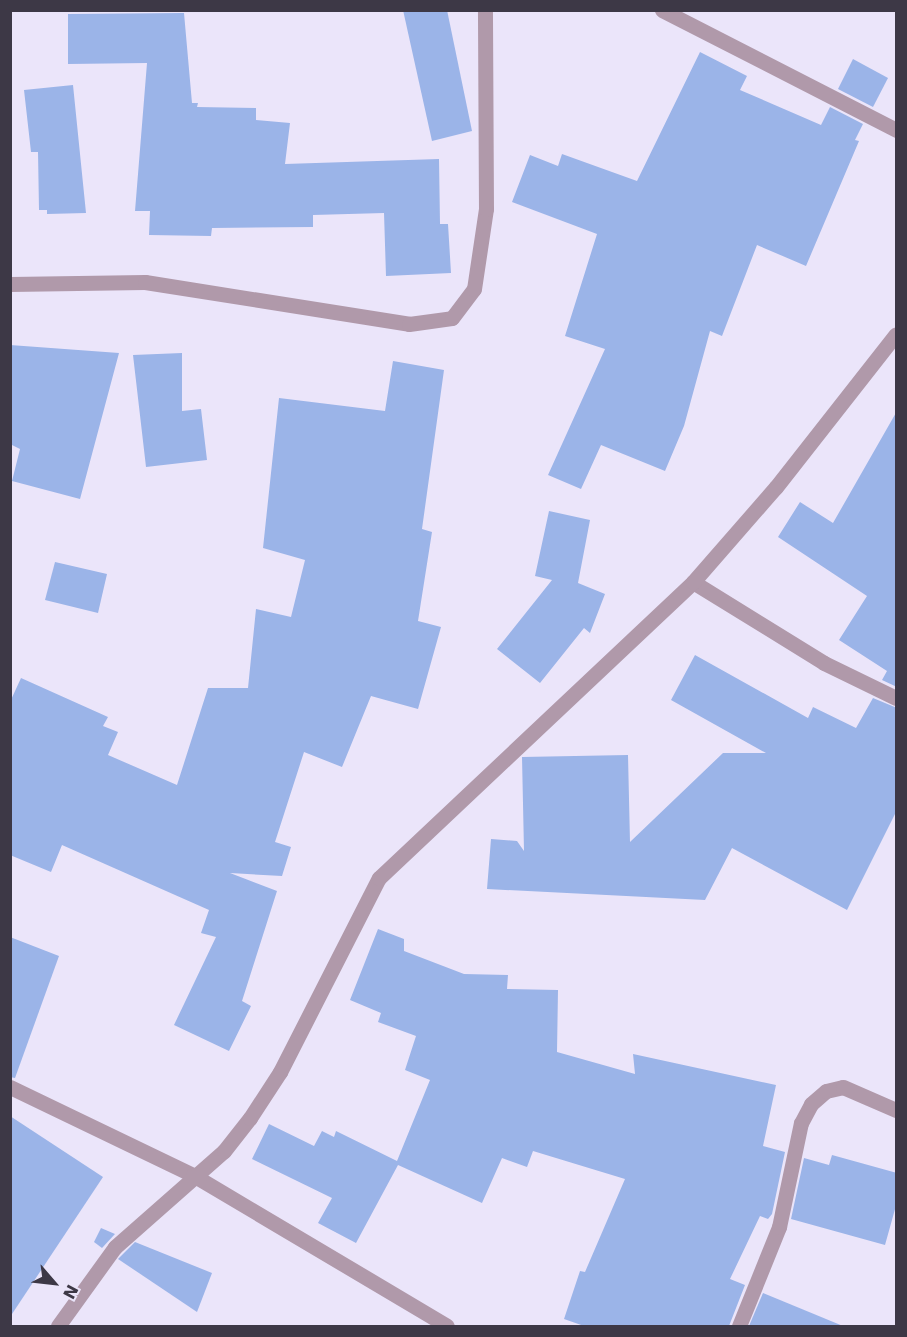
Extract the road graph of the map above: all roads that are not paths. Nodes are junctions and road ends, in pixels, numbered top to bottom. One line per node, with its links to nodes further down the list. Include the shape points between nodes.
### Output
1 (485, 10): 4 (street, via 486,209 474,289 452,318 409,324 145,282)
2 (662, 10): 3 (street)
3 (897, 130)
4 (10, 284)
5 (897, 334): 6 (street, via 776,487)
6 (693, 582): 7 (street, via 824,663); 10 (street, via 379,878 280,1072 224,1151)
7 (897, 698)
8 (10, 1087): 10 (street)
9 (897, 1110): 13 (street, via 843,1088 826,1091 811,1104 801,1123 779,1227)
10 (193, 1175): 11 (street, via 116,1247); 12 (street)
11 (58, 1326)
12 (447, 1326)
13 (739, 1326)

